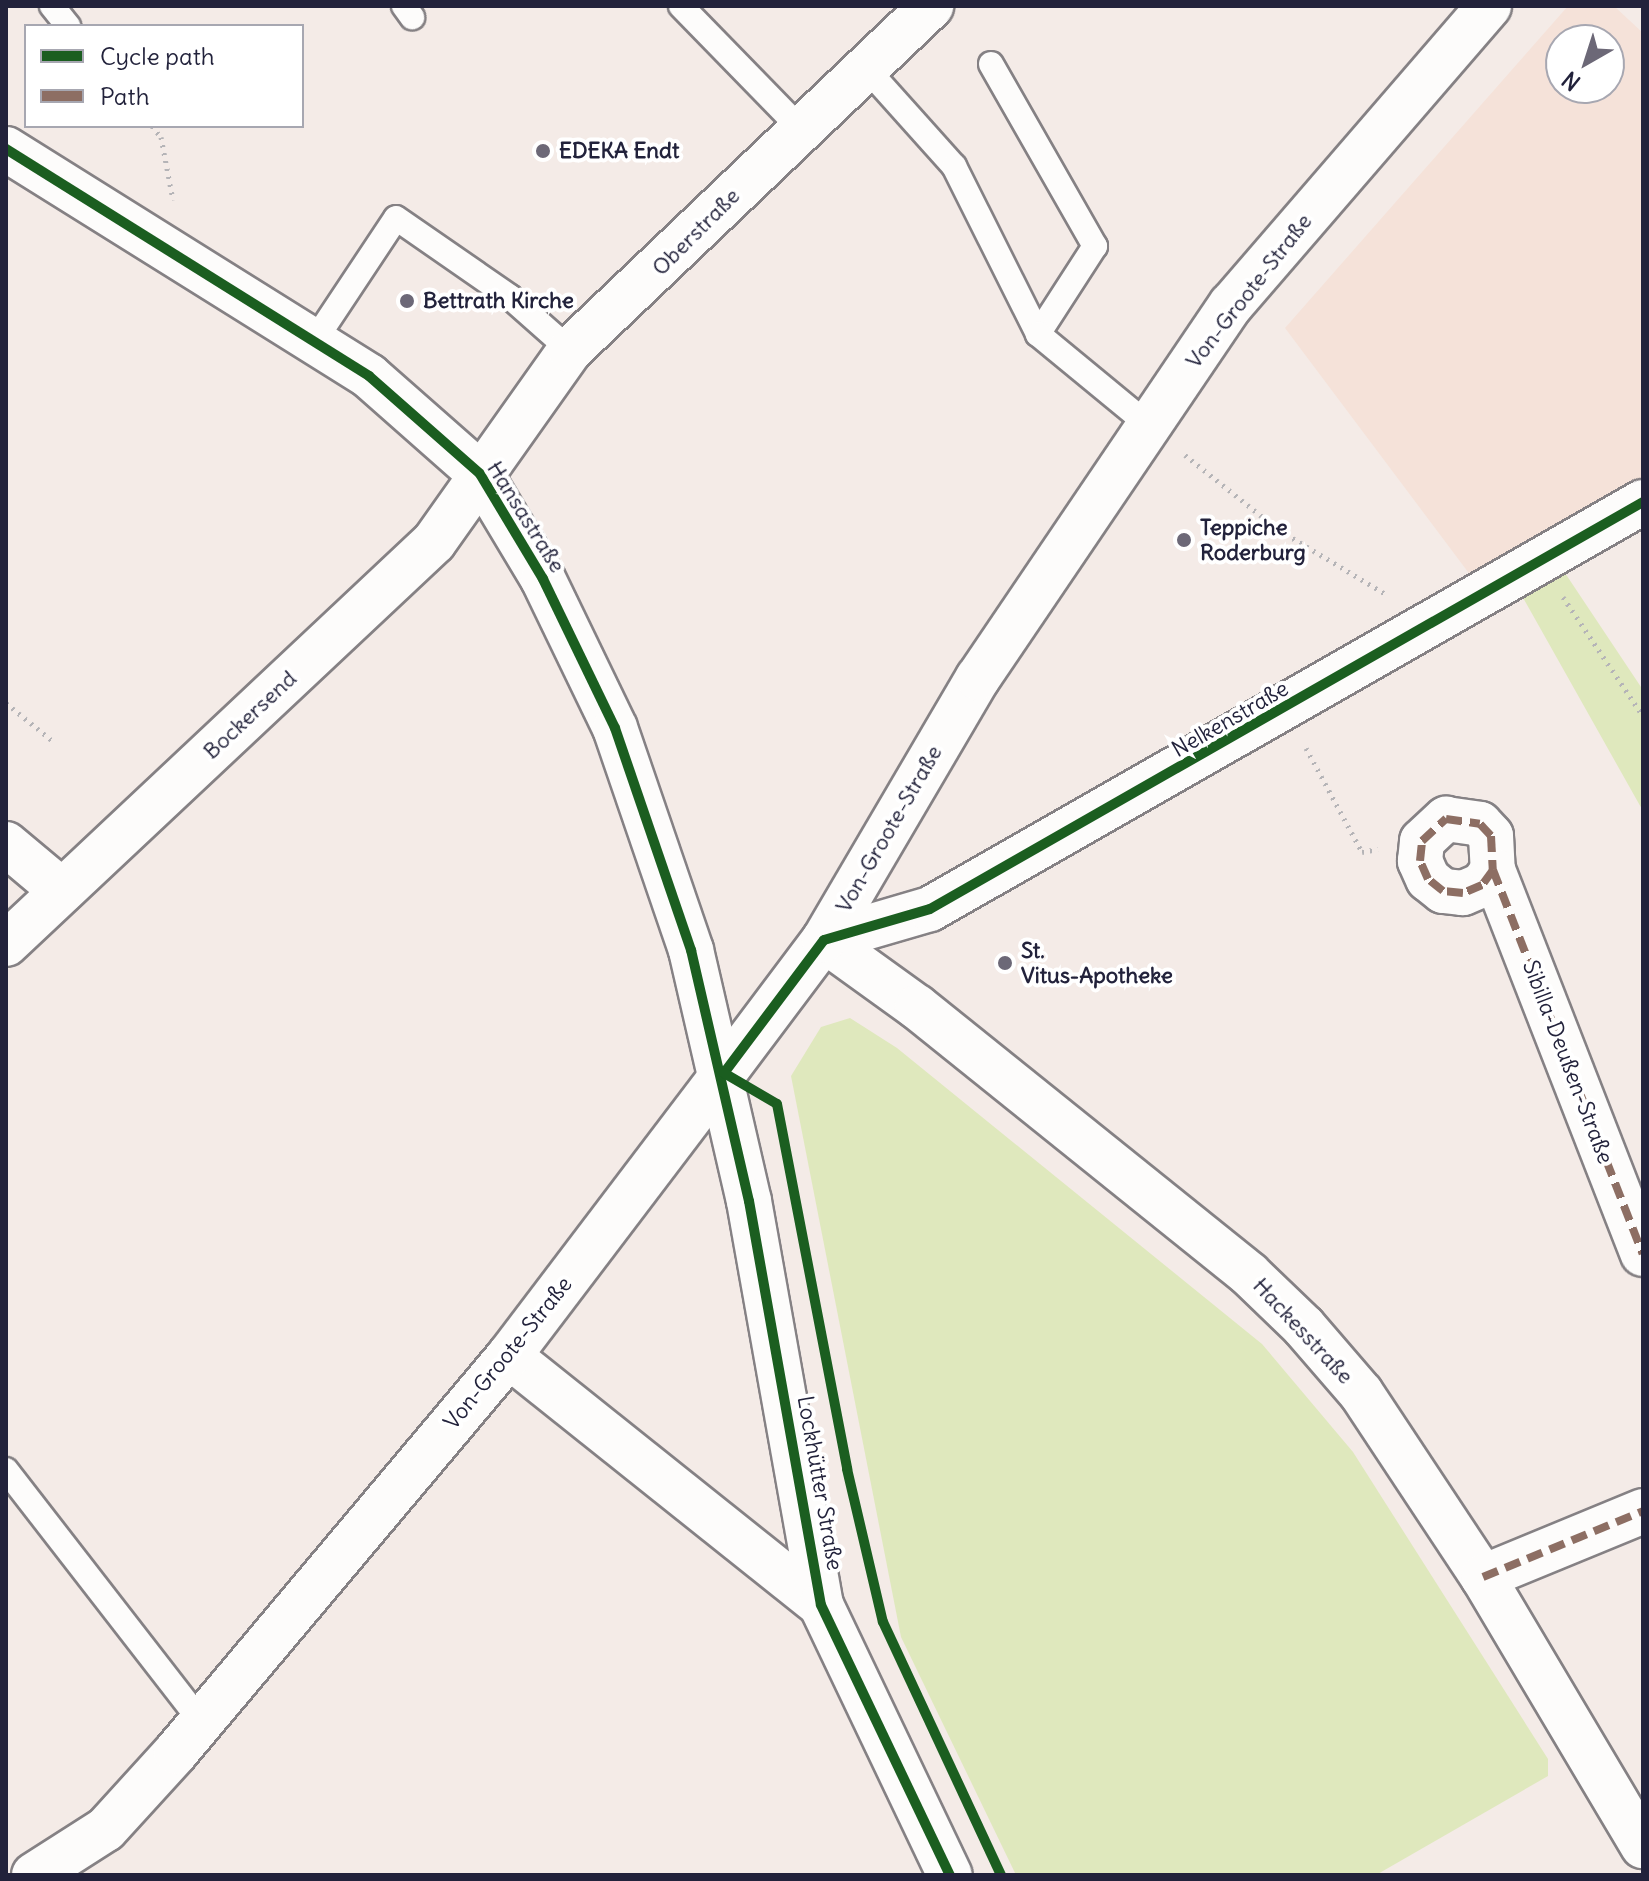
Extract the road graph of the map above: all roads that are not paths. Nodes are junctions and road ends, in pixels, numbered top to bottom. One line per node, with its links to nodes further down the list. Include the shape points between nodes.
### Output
1 (52, 6): 5 (lane)
2 (681, 6): 8 (lane)
3 (931, 6): 7 (street, Oberstraße)
4 (1489, 6): 13 (street, Von-Groote-Straße, via 1231,305)
5 (66, 24)
6 (991, 64): 10 (lane, via 1095,246)
7 (866, 68): 8 (street, Oberstraße); 10 (lane, via 954,166)
8 (800, 128): 12 (street, Oberstraße)
9 (6, 149): 11 (street, Hansastraße)
10 (1038, 334): 13 (lane)
11 (315, 340): 12 (lane, via 396,218 510,297); 14 (street, Hansastraße, via 369,376)
12 (570, 350): 14 (street, Oberstraße)
13 (1147, 424): 19 (street, Von-Groote-Straße, via 978,678)
14 (480, 474): 18 (street, Bockersend, via 434,542); 21 (street, Hansastraße, via 543,579 615,728 691,950)
15 (1643, 502): 19 (street, Nelkenstraße, via 930,909)
16 (1422, 841): 22 (street, Sibilla-Deußen-Straße, via 1446,819 1480,824 1491,836 1493,870)
17 (6, 844): 18 (street)
18 (62, 891): 20 (street, Bockersend)
19 (824, 940): 21 (street, Von-Groote-Straße); 26 (street, Hackesstraße, via 917,1007 1260,1284 1361,1393)
20 (6, 944)
21 (724, 1073): 23 (street, Von-Groote-Straße); 27 (street, Lockhütter Straße)
22 (1643, 1254)
23 (509, 1356): 27 (street, Lockhütter Straße); 28 (street, Von-Groote-Straße)
24 (6, 1470): 28 (lane)
25 (1643, 1511): 26 (street)
26 (1483, 1577): 29 (street, Hackesstraße)
27 (821, 1605): 31 (street, Lockhütter Straße)
28 (201, 1721): 30 (street, Von-Groote-Straße, via 106,1829)
29 (1643, 1846)
30 (34, 1875)
31 (950, 1875)

